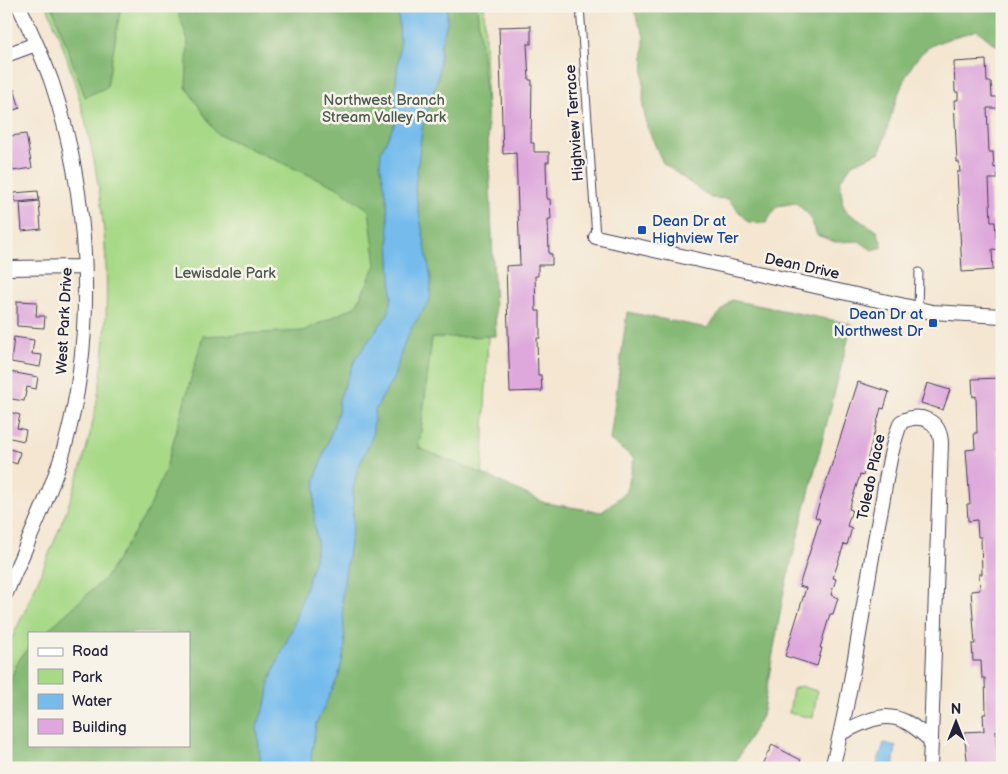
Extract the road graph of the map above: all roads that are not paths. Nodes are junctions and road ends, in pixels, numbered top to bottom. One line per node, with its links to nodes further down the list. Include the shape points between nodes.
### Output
1 (19, 6): 3 (street, West Park Drive)
2 (580, 6): 5 (lane, Highview Terrace)
3 (36, 44): 4 (street); 6 (street, West Park Drive, via 52,84 70,156 79,206)
4 (6, 55)
5 (596, 238): 9 (street, Dean Drive)
6 (83, 267): 7 (street); 11 (street, West Park Drive, via 81,351 71,421 49,492)
7 (6, 268)
8 (920, 272): 9 (lane)
9 (918, 309): 10 (street, Dean Drive)
10 (1002, 316)
11 (6, 593)
12 (841, 733): 13 (street, via 872,718 890,716 915,726); 13 (street, Toledo Place, via 894,443 901,422 918,417 935,424 941,443); 14 (street, Toledo Place)
13 (932, 741): 15 (street, Toledo Place)
14 (832, 768)
15 (930, 768)

